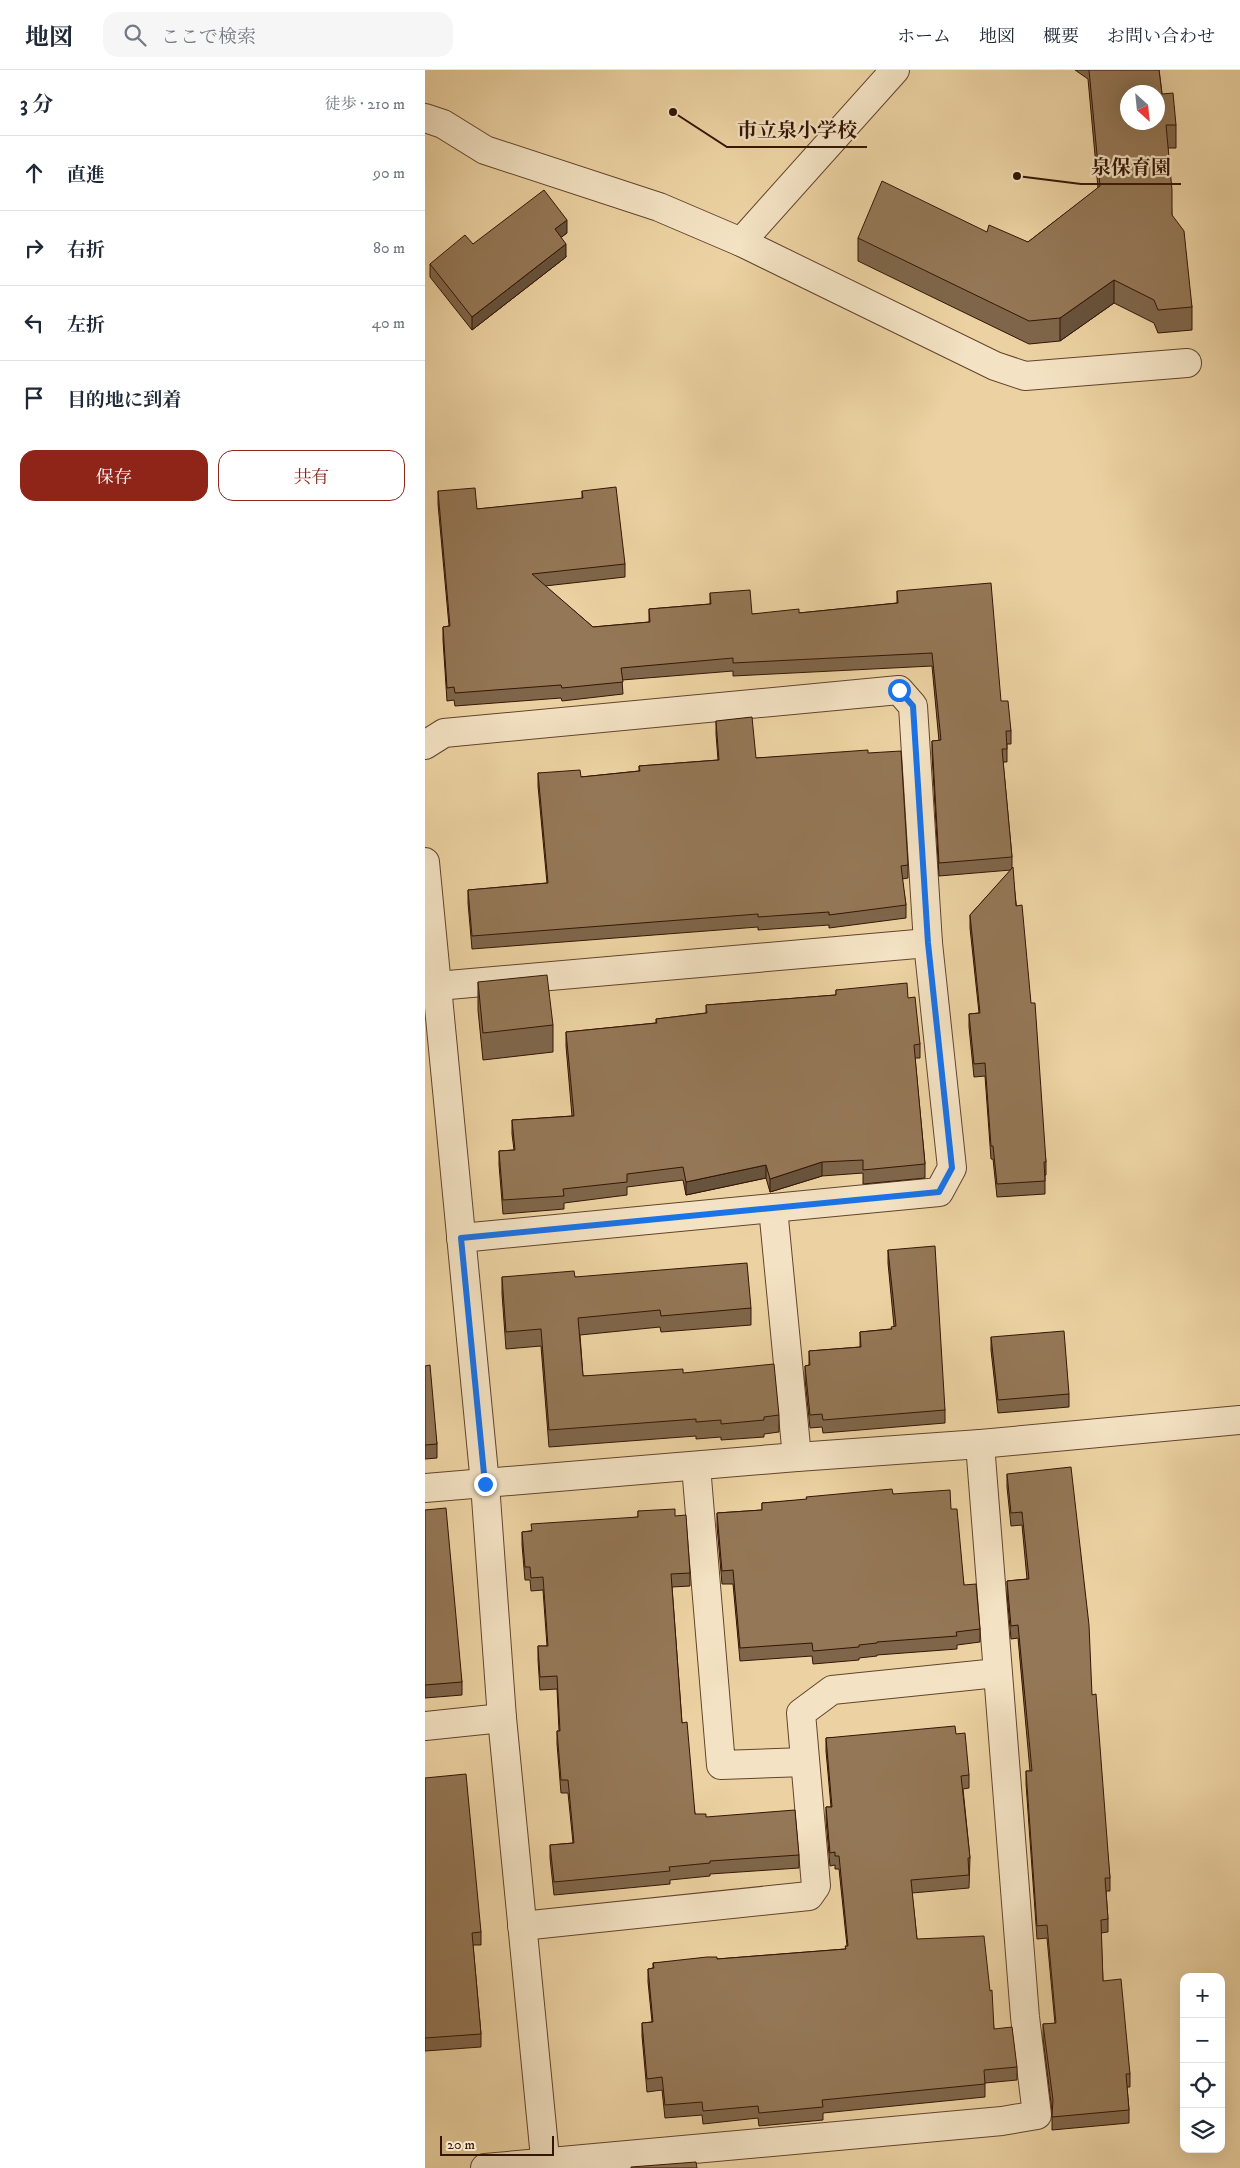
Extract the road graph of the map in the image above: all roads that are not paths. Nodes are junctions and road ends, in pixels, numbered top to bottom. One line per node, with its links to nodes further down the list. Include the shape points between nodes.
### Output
1 (895, 70): 3 (street)
2 (425, 118): 3 (street, via 443,124 485,150 659,207)
3 (741, 242): 4 (street, via 995,366 1025,376)
4 (1187, 364)
5 (425, 745): 7 (street, via 444,733 899,690 913,706)
6 (425, 862): 8 (street)
7 (928, 943): 8 (street); 10 (street, via 952,1168 939,1192)
8 (437, 986): 9 (street)
9 (433, 1021): 11 (street)
10 (773, 1208): 11 (street); 14 (street)
11 (461, 1238): 16 (street)
12 (1240, 1420): 13 (street)
13 (980, 1444): 14 (street); 18 (street)
14 (797, 1457): 15 (street)
15 (696, 1466): 16 (street); 21 (street, via 721,1765)
16 (485, 1484): 17 (street); 19 (street)
17 (425, 1488)
18 (997, 1673): 21 (street, via 832,1690 801,1713); 23 (street, via 1025,2017 1037,2115)
19 (502, 1718): 20 (street); 22 (street)
20 (425, 1726)
21 (805, 1762): 22 (street, via 816,1886 809,1896)
22 (522, 1926): 23 (street)
23 (546, 2165): 24 (street)
24 (485, 2168)

